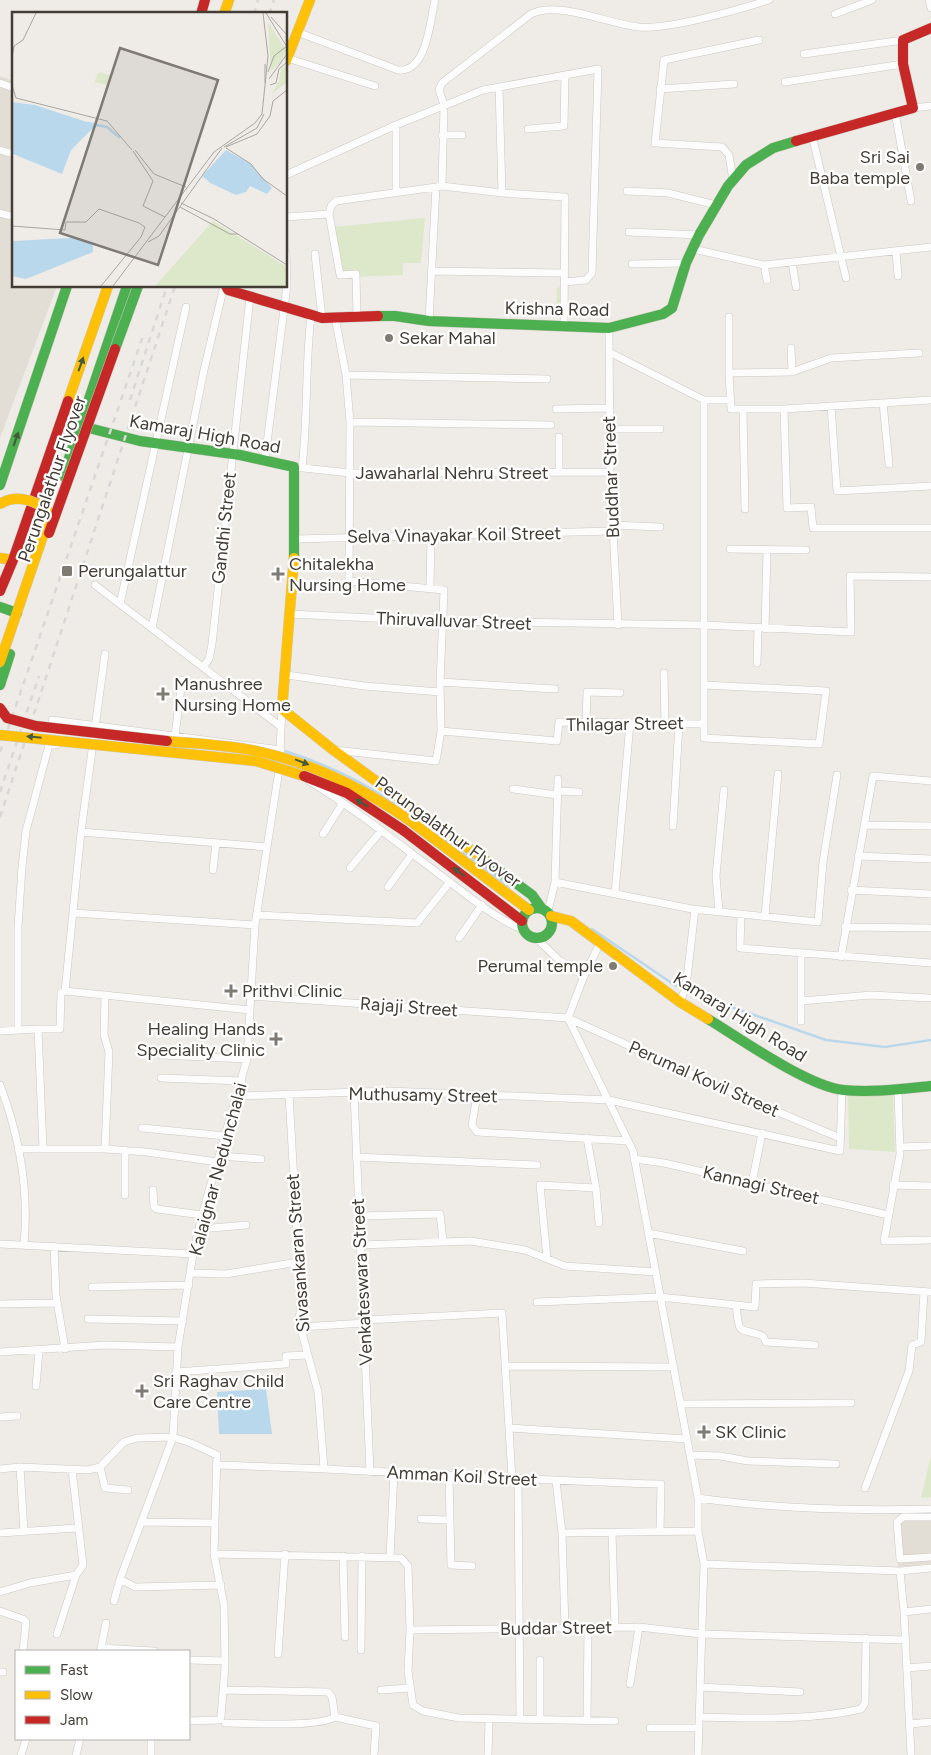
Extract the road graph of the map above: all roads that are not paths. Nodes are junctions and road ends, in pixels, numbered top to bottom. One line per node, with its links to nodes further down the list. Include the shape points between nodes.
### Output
1 (205, 0): 9 (main road)
2 (229, 0): 10 (main road)
3 (310, 0): 13 (main road)
4 (435, 0): 13 (street, via 420,58 408,69 398,70)
5 (769, 0): 28 (street, via 648,28 542,8 442,83 439,90)
6 (872, 0): 11 (street)
7 (929, 0): 8 (street)
8 (931, 8)
9 (201, 12)
10 (225, 12)
11 (836, 14)
12 (931, 28): 15 (main road)
13 (297, 32): 17 (main road)
14 (758, 40): 27 (street, via 667,58 663,63)
15 (903, 40): 16 (street); 19 (main road)
16 (804, 54)
17 (288, 56)
18 (288, 59): 24 (street)
19 (903, 64): 21 (street); 30 (main road)
20 (565, 75): 26 (street); 33 (street, via 564,126); 65 (street, via 598,69 592,273 586,280)
21 (785, 82)
22 (0, 83): 25 (street)
23 (734, 84): 27 (street)
24 (376, 86)
25 (12, 87)
26 (500, 87): 28 (street); 42 (street)
27 (660, 89): 38 (street, via 655,143 722,147 729,155)
28 (444, 105): 32 (street); 34 (street)
29 (931, 106): 30 (street)
30 (913, 108): 31 (main road, Krishna Road)
31 (895, 112): 36 (main road, Krishna Road); 43 (street)
32 (396, 125): 37 (street); 41 (street)
33 (528, 129)
34 (442, 135): 35 (street); 39 (street)
35 (462, 135)
36 (812, 135): 38 (main road, Krishna Road, via 773,148 746,165); 55 (street)
37 (288, 174)
38 (733, 180): 44 (main road, Krishna Road)
39 (439, 186): 41 (street); 42 (street); 60 (street)
40 (627, 190): 44 (street, via 668,192)
41 (396, 191): 46 (street, via 336,200)
42 (502, 194): 61 (street, via 565,197)
43 (911, 201)
44 (716, 205): 50 (main road, Krishna Road)
45 (0, 212): 47 (street)
46 (329, 214): 48 (street); 78 (street, via 340,275 356,274)
47 (12, 216)
48 (288, 217)
49 (629, 232): 50 (street)
50 (699, 235): 52 (main road, Krishna Road)
51 (931, 247): 53 (street)
52 (693, 249): 57 (main road, Krishna Road); 59 (street)
53 (896, 251): 55 (street); 62 (street)
54 (316, 254): 80 (street)
55 (842, 257): 56 (street); 63 (street)
56 (792, 262): 59 (street); 66 (street)
57 (686, 263): 58 (street); 84 (main road, Krishna Road, via 675,303 669,312)
58 (632, 264)
59 (764, 265): 64 (street)
60 (431, 271): 61 (street); 82 (street)
61 (565, 273): 65 (street)
62 (898, 276)
63 (846, 278)
64 (766, 280)
65 (565, 282): 83 (street)
66 (796, 287)
67 (66, 288): 116 (main road, one-way to 67)
68 (107, 288): 131 (main road, one-way to 68)
69 (126, 288): 103 (main road)
70 (137, 288): 123 (main road, Perungalathur Flyover, bridge)
71 (225, 288): 108 (street)
72 (226, 288): 74 (main road, Krishna Road)
73 (287, 288): 76 (street)
74 (250, 297): 76 (main road, Krishna Road); 109 (street, Gandhi Street)
75 (186, 307): 107 (street)
76 (283, 308): 77 (main road, Krishna Road); 110 (street)
77 (311, 316): 80 (main road, Krishna Road); 112 (street, via 306,435)
78 (357, 317): 81 (main road, Krishna Road); 82 (main road, Krishna Road, via 395,316)
79 (729, 317): 89 (street)
80 (322, 318): 81 (main road, Krishna Road)
81 (335, 318): 90 (street)
82 (429, 321): 83 (main road, Krishna Road)
83 (564, 326): 84 (main road, Krishna Road)
84 (609, 328): 86 (street, Buddhar Street)
85 (790, 348): 88 (street)
86 (609, 352): 92 (street); 97 (street, Buddhar Street)
87 (919, 353): 88 (street, via 830,358)
88 (792, 372): 89 (street)
89 (729, 373): 93 (street)
90 (346, 375): 91 (street); 101 (street)
91 (547, 379)
92 (704, 400): 93 (street); 142 (street)
93 (730, 400): 99 (street, via 731,409)
94 (931, 400): 95 (street)
95 (883, 403): 96 (street); 111 (street)
96 (831, 406): 100 (street); 117 (street, via 837,491)
97 (609, 408): 98 (street); 104 (street, Buddhar Street)
98 (556, 409)
99 (743, 409): 100 (street); 119 (street)
100 (784, 409): 122 (street, via 787,508 811,507 813,528)
101 (350, 422): 102 (street); 115 (street)
102 (551, 424)
103 (80, 426): 107 (main road, Kamaraj High Road); 138 (main road)
104 (610, 429): 105 (street); 114 (street, Buddhar Street)
105 (660, 429)
106 (559, 437): 113 (street)
107 (155, 443): 108 (main road, Kamaraj High Road); 136 (street)
108 (188, 448): 109 (main road, Kamaraj High Road); 143 (street)
109 (232, 454): 110 (main road, Kamaraj High Road); 148 (street, Gandhi Street, via 212,644 209,659)
110 (265, 459): 112 (main road, Kamaraj High Road)
111 (889, 464)
112 (298, 468): 115 (street, Jawaharlal Nehru Street); 126 (main road, Kamaraj High Road)
113 (559, 472): 114 (street, Jawaharlal Nehru Street); 115 (street, Jawaharlal Nehru Street)
114 (610, 472): 121 (street, Buddhar Street)
115 (350, 473): 125 (street)
116 (0, 485)
117 (931, 486)
118 (0, 504): 123 (main road, bridge, via 6,499 30,498 47,509)
119 (745, 509)
120 (660, 527): 121 (street, Selva Vinayakar Koil Street)
121 (612, 528): 124 (street, Selva Vinayakar Koil Street); 141 (street, Buddhar Street)
122 (931, 528)
123 (49, 533): 153 (main road, Perungalathur Flyover)
124 (431, 535): 125 (street, Selva Vinayakar Koil Street); 134 (street)
125 (349, 538): 126 (street, Selva Vinayakar Koil Street); 134 (street, via 349,581)
126 (296, 539): 139 (main road, Kamaraj High Road)
127 (730, 549): 129 (street)
128 (806, 550): 129 (street)
129 (767, 551): 144 (street)
130 (0, 558): 131 (main road)
131 (13, 560): 135 (main road)
132 (931, 577): 144 (street, Thiruvalluvar Street, via 850,576 850,632)
133 (95, 585): 136 (street)
134 (430, 587): 140 (street, via 444,590)
135 (0, 591)
136 (120, 604): 143 (street)
137 (0, 607): 138 (main road)
138 (17, 613): 146 (main road)
139 (290, 614): 140 (street, Thiruvalluvar Street); 150 (main road, Kamaraj High Road)
140 (443, 621): 141 (street, Thiruvalluvar Street); 152 (street)
141 (618, 625): 142 (street, Thiruvalluvar Street)
142 (704, 625): 144 (street, Thiruvalluvar Street); 154 (street)
143 (152, 628): 148 (street)
144 (762, 628): 147 (street)
145 (105, 654): 167 (street)
146 (0, 662)
147 (757, 663)
148 (203, 667): 166 (street)
149 (664, 673): 163 (street)
150 (287, 675): 156 (street); 159 (main road, Kamaraj High Road)
151 (182, 680): 170 (street)
152 (440, 682): 155 (street); 156 (street)
153 (0, 685)
154 (704, 686): 165 (street); 165 (street, via 826,691 819,744 704,738)
155 (555, 689)
156 (440, 692): 168 (street)
157 (620, 693): 161 (street, via 587,692)
158 (0, 708): 205 (main road, Perungalathur Flyover, one-way to 205, bridge, via 7,718 36,726 241,749 292,759 353,785 409,820)
159 (282, 709): 166 (street, Kalaignar Nedunchalai); 172 (main road, Kamaraj High Road)
160 (52, 720): 167 (street)
161 (586, 722): 162 (street, Thilagar Street); 168 (street, Thilagar Street, via 559,722 557,741)
162 (630, 723): 163 (street, Thilagar Street); 201 (street)
163 (665, 723): 164 (street, Thilagar Street)
164 (679, 724): 165 (street, Thilagar Street); 185 (street)
165 (704, 724)
166 (280, 726): 173 (street, Kalaignar Nedunchalai)
167 (95, 728): 170 (street); 171 (street)
168 (441, 731): 172 (street, via 436,761)
169 (0, 735): 213 (main road, Perungalathur Flyover, one-way to 169, bridge, via 403,830 347,793 288,770 256,761)
170 (175, 736): 173 (street)
171 (92, 747): 174 (street, via 192,755 256,763); 188 (street); 233 (street, via 49,745 26,831 18,928)
172 (332, 749): 207 (main road, Kamaraj High Road, via 532,896)
173 (281, 750): 174 (street, Kalaignar Nedunchalai)
174 (279, 770): 183 (street, via 309,781); 191 (street, Kalaignar Nedunchalai)
175 (778, 774): 211 (street)
176 (837, 775): 211 (street, via 823,862 818,922)
177 (558, 779): 182 (street)
178 (931, 781): 184 (street, via 873,776)
179 (513, 789): 182 (street)
180 (724, 790): 206 (street, via 716,876)
181 (579, 792): 182 (street)
182 (557, 793): 198 (street)
183 (343, 803): 187 (street); 189 (street)
184 (864, 825): 186 (street); 193 (street)
185 (673, 826)
186 (931, 826)
187 (381, 831): 192 (street); 195 (street)
188 (81, 832): 190 (street); 208 (street)
189 (323, 834)
190 (216, 843): 191 (street); 196 (street)
191 (267, 847): 210 (street, Kalaignar Nedunchalai)
192 (412, 854): 197 (street); 199 (street)
193 (858, 856): 194 (street); 200 (street)
194 (931, 859)
195 (350, 868)
196 (212, 870)
197 (450, 882): 203 (street); 210 (street, via 417,924)
198 (555, 882): 201 (street); 207 (street)
199 (388, 887)
200 (851, 890): 202 (street); 214 (street)
201 (615, 893): 204 (street)
202 (931, 894)
203 (482, 905): 213 (street, via 512,925); 217 (street)
204 (695, 909): 206 (street); 228 (street, via 686,986)
205 (529, 910): 207 (main road); 213 (main road)
206 (718, 911): 209 (street)
207 (547, 912): 216 (main road, Kamaraj High Road, via 571,921); 218 (main road, via 551,930 544,937)
208 (74, 913): 212 (street); 223 (street)
209 (742, 914): 211 (street); 219 (street, via 740,948)
210 (258, 915): 212 (street, Kalaignar Nedunchalai)
211 (765, 916)
212 (254, 925): 225 (street, Kalaignar Nedunchalai)
213 (523, 925): 218 (main road, via 529,936)
214 (845, 927): 215 (street); 220 (street)
215 (931, 928)
216 (593, 937): 222 (street); 228 (main road, Kamaraj High Road)
217 (459, 938)
218 (536, 938): 222 (street, via 558,960)
219 (801, 953): 220 (street); 227 (street)
220 (841, 957): 221 (street)
221 (931, 963)
222 (584, 976): 230 (street)
223 (65, 991): 224 (street); 232 (street, via 61,993 60,1029)
224 (105, 995): 229 (street); 259 (street, via 104,1034 109,1052)
225 (250, 996): 229 (street, Kalaignar Nedunchalai); 230 (street, Rajaji Street)
226 (929, 998): 227 (street, via 870,996)
227 (801, 1001): 231 (street)
228 (680, 1002): 241 (main road, Kamaraj High Road, via 815,1083)
229 (250, 1010): 236 (street, Kalaignar Nedunchalai)
230 (568, 1018): 247 (street); 253 (street, Perumal Kovil Street)
231 (801, 1021)
232 (38, 1029): 233 (street); 258 (street)
233 (18, 1030): 234 (street)
234 (0, 1031)
235 (161, 1055): 236 (street)
236 (247, 1059): 238 (street, Kalaignar Nedunchalai)
237 (161, 1078): 238 (street)
238 (242, 1081): 246 (street, Kalaignar Nedunchalai)
239 (0, 1085): 248 (street)
240 (931, 1086): 242 (main road, Kamaraj High Road)
241 (842, 1090): 242 (main road, Kamaraj High Road); 253 (street)
242 (898, 1090): 256 (street)
243 (354, 1093): 244 (street, Muthusamy Street); 245 (street, Muthusamy Street, via 390,1091); 261 (street, Venkateswara Street)
244 (289, 1095): 246 (street, Muthusamy Street); 288 (street, Sivasankaran Street)
245 (477, 1095): 247 (street, Muthusamy Street); 252 (street, via 472,1125 477,1132)
246 (237, 1096): 251 (street, Kalaignar Nedunchalai)
247 (608, 1100): 250 (street, Muthusamy Street); 254 (street)
248 (3, 1101): 257 (street)
249 (142, 1128): 251 (street)
250 (762, 1133): 253 (street, Muthusamy Street, via 840,1151); 266 (street)
251 (226, 1136): 262 (street, Kalaignar Nedunchalai)
252 (587, 1138): 254 (street); 269 (street)
253 (840, 1138)
254 (628, 1141): 264 (street)
255 (931, 1146): 256 (street)
256 (900, 1147): 267 (street)
257 (18, 1149): 258 (street); 282 (street, via 27,1212)
258 (43, 1149): 259 (street)
259 (105, 1149): 260 (street)
260 (124, 1150): 262 (street); 271 (street)
261 (356, 1157): 265 (street); 274 (street, Venkateswara Street)
262 (219, 1159): 263 (street); 273 (street, Kalaignar Nedunchalai)
263 (261, 1159)
264 (634, 1159): 266 (street, Kannagi Street); 278 (street)
265 (537, 1165)
266 (752, 1183): 272 (street, Kannagi Street)
267 (894, 1185): 268 (street); 272 (street)
268 (931, 1186)
269 (596, 1188): 275 (street); 287 (street, via 540,1186)
270 (153, 1190): 273 (street, via 154,1207 157,1209)
271 (125, 1195)
272 (888, 1215): 279 (street, via 884,1241)
273 (202, 1216): 277 (street, Kalaignar Nedunchalai)
274 (360, 1216): 280 (street, via 440,1214); 283 (street, Venkateswara Street)
275 (599, 1223)
276 (246, 1225): 277 (street)
277 (200, 1229): 286 (street, Kalaignar Nedunchalai)
278 (648, 1233): 285 (street); 289 (street)
279 (931, 1240)
280 (443, 1241): 283 (street); 287 (street, via 471,1241 525,1250)
281 (0, 1244): 282 (street)
282 (24, 1244): 284 (street)
283 (361, 1245): 301 (street, Venkateswara Street)
284 (54, 1246): 286 (street); 296 (street)
285 (744, 1251)
286 (193, 1254): 290 (street, Kalaignar Nedunchalai)
287 (547, 1258): 289 (street, via 565,1266)
288 (298, 1262): 290 (street, via 226,1274); 302 (street, Sivasankaran Street)
289 (656, 1272): 294 (street)
290 (191, 1273): 291 (street, Kalaignar Nedunchalai)
291 (189, 1285): 292 (street); 300 (street, Kalaignar Nedunchalai)
292 (92, 1287)
293 (928, 1292): 298 (street, via 803,1283 756,1284 755,1307); 333 (street, via 921,1342 912,1345 909,1372)
294 (660, 1297): 295 (street); 298 (street); 310 (street)
295 (536, 1302)
296 (57, 1303): 297 (street); 305 (street)
297 (0, 1304)
298 (736, 1305): 303 (street, via 741,1331 764,1336 766,1342)
299 (88, 1319): 300 (street)
300 (183, 1321): 304 (street, Kalaignar Nedunchalai)
301 (365, 1322): 302 (street); 309 (street, via 502,1313); 328 (street, Venkateswara Street)
302 (301, 1327): 308 (street, Sivasankaran Street)
303 (815, 1345)
304 (178, 1347): 305 (street, via 105,1345); 311 (street, Kalaignar Nedunchalai)
305 (65, 1349): 306 (street)
306 (39, 1351): 307 (street); 312 (street)
307 (0, 1352)
308 (307, 1355): 311 (street, via 286,1356 286,1364); 325 (street, Sivasankaran Street, via 318,1392)
309 (505, 1366): 310 (street); 317 (street)
310 (674, 1367): 314 (street)
311 (176, 1372): 318 (street, Kalaignar Nedunchalai)
312 (36, 1386)
313 (851, 1403): 314 (street)
314 (681, 1404): 319 (street)
315 (17, 1416): 316 (street)
316 (0, 1417)
317 (509, 1428): 319 (street); 331 (street)
318 (173, 1437): 322 (street, via 192,1442 217,1455); 323 (street, via 137,1438 124,1442); 339 (street, Kalaignar Nedunchalai)
319 (687, 1439): 320 (street)
320 (690, 1455): 321 (street); 335 (street)
321 (836, 1464)
322 (216, 1465): 325 (street, Amman Koil Street); 340 (street)
323 (100, 1467): 327 (street); 334 (street, via 105,1488)
324 (20, 1468): 326 (street); 327 (street); 344 (street)
325 (324, 1468): 328 (street, Amman Koil Street)
326 (0, 1469)
327 (72, 1469): 342 (street)
328 (370, 1472): 329 (street, Amman Koil Street)
329 (394, 1473): 330 (street, Amman Koil Street); 353 (street)
330 (449, 1475): 331 (street, Amman Koil Street); 338 (street)
331 (515, 1478): 332 (street, Amman Koil Street); 372 (street)
332 (556, 1481): 346 (street, Amman Koil Street, via 661,1484); 348 (street)
333 (865, 1488)
334 (128, 1490)
335 (698, 1498): 336 (street, via 746,1505); 343 (street)
336 (930, 1513): 341 (street); 354 (street, via 903,1517 897,1522 900,1559)
337 (421, 1519): 338 (street)
338 (448, 1520): 356 (street, via 451,1566)
339 (142, 1522): 340 (street); 360 (street, Kalaignar Nedunchalai)
340 (214, 1523): 349 (street)
341 (931, 1526)
342 (77, 1528): 344 (street); 359 (street, via 83,1564)
343 (698, 1531): 346 (street); 355 (street)
344 (24, 1532): 347 (street)
345 (612, 1532): 346 (street); 348 (street); 370 (street)
346 (660, 1532)
347 (0, 1533)
348 (562, 1533): 368 (street)
349 (214, 1554): 350 (street); 361 (street)
350 (285, 1554): 351 (street); 382 (street)
351 (343, 1556): 352 (street); 376 (street)
352 (362, 1556): 353 (street); 381 (street)
353 (390, 1557): 373 (street, via 401,1558 408,1566)
354 (931, 1557)
355 (704, 1564): 358 (street); 375 (street)
356 (472, 1566)
357 (931, 1568): 358 (street)
358 (900, 1571): 366 (street)
359 (76, 1575): 362 (street); 374 (street)
360 (120, 1579): 361 (street, via 135,1587); 363 (street, Kalaignar Nedunchalai)
361 (221, 1585): 385 (street)
362 (0, 1592)
363 (114, 1601)
364 (931, 1610): 366 (street)
365 (0, 1611): 379 (street, via 26,1622)
366 (904, 1612): 378 (street)
367 (106, 1623): 380 (street)
368 (566, 1626): 369 (street, Buddar Street); 372 (street, Buddar Street)
369 (588, 1627): 370 (street, Buddar Street); 399 (street)
370 (615, 1627): 371 (street, Buddar Street)
371 (639, 1627): 375 (street, Buddar Street); 388 (street)
372 (520, 1628): 373 (street, Buddar Street); 397 (street)
373 (410, 1630): 390 (street)
374 (57, 1634)
375 (701, 1634): 377 (street, Buddar Street); 389 (street)
376 (345, 1638)
377 (866, 1638): 378 (street, Buddar Street); 395 (street, via 865,1704 861,1709 766,1718)
378 (906, 1640): 387 (street)
379 (23, 1650)
380 (100, 1650)
381 (361, 1650)
382 (278, 1654)
383 (190, 1660): 385 (street)
384 (540, 1660): 398 (street)
385 (225, 1661): 391 (street)
386 (931, 1666): 387 (street)
387 (907, 1668): 404 (street)
388 (630, 1684)
389 (700, 1687): 393 (street); 395 (street)
390 (410, 1688): 392 (street); 396 (street, via 413,1705 423,1711 459,1718)
391 (223, 1690): 394 (street, via 328,1692 332,1697); 401 (street, via 219,1720)
392 (381, 1690)
393 (800, 1692)
394 (335, 1717): 403 (street, via 306,1722); 413 (street, via 376,1726)
395 (700, 1717): 406 (street)
396 (490, 1719): 397 (street); 414 (street)
397 (520, 1719): 398 (street)
398 (540, 1719): 399 (street)
399 (587, 1719): 400 (street)
400 (616, 1721)
401 (190, 1722)
402 (931, 1722): 404 (street)
403 (224, 1723)
404 (910, 1724): 416 (street)
405 (650, 1728): 406 (street)
406 (698, 1728): 415 (street)
407 (26, 1740): 410 (street)
408 (80, 1740): 411 (street)
409 (151, 1740): 412 (street)
410 (22, 1755)
411 (76, 1755)
412 (151, 1755)
413 (374, 1755)
414 (488, 1755)
415 (698, 1755)
416 (911, 1755)

